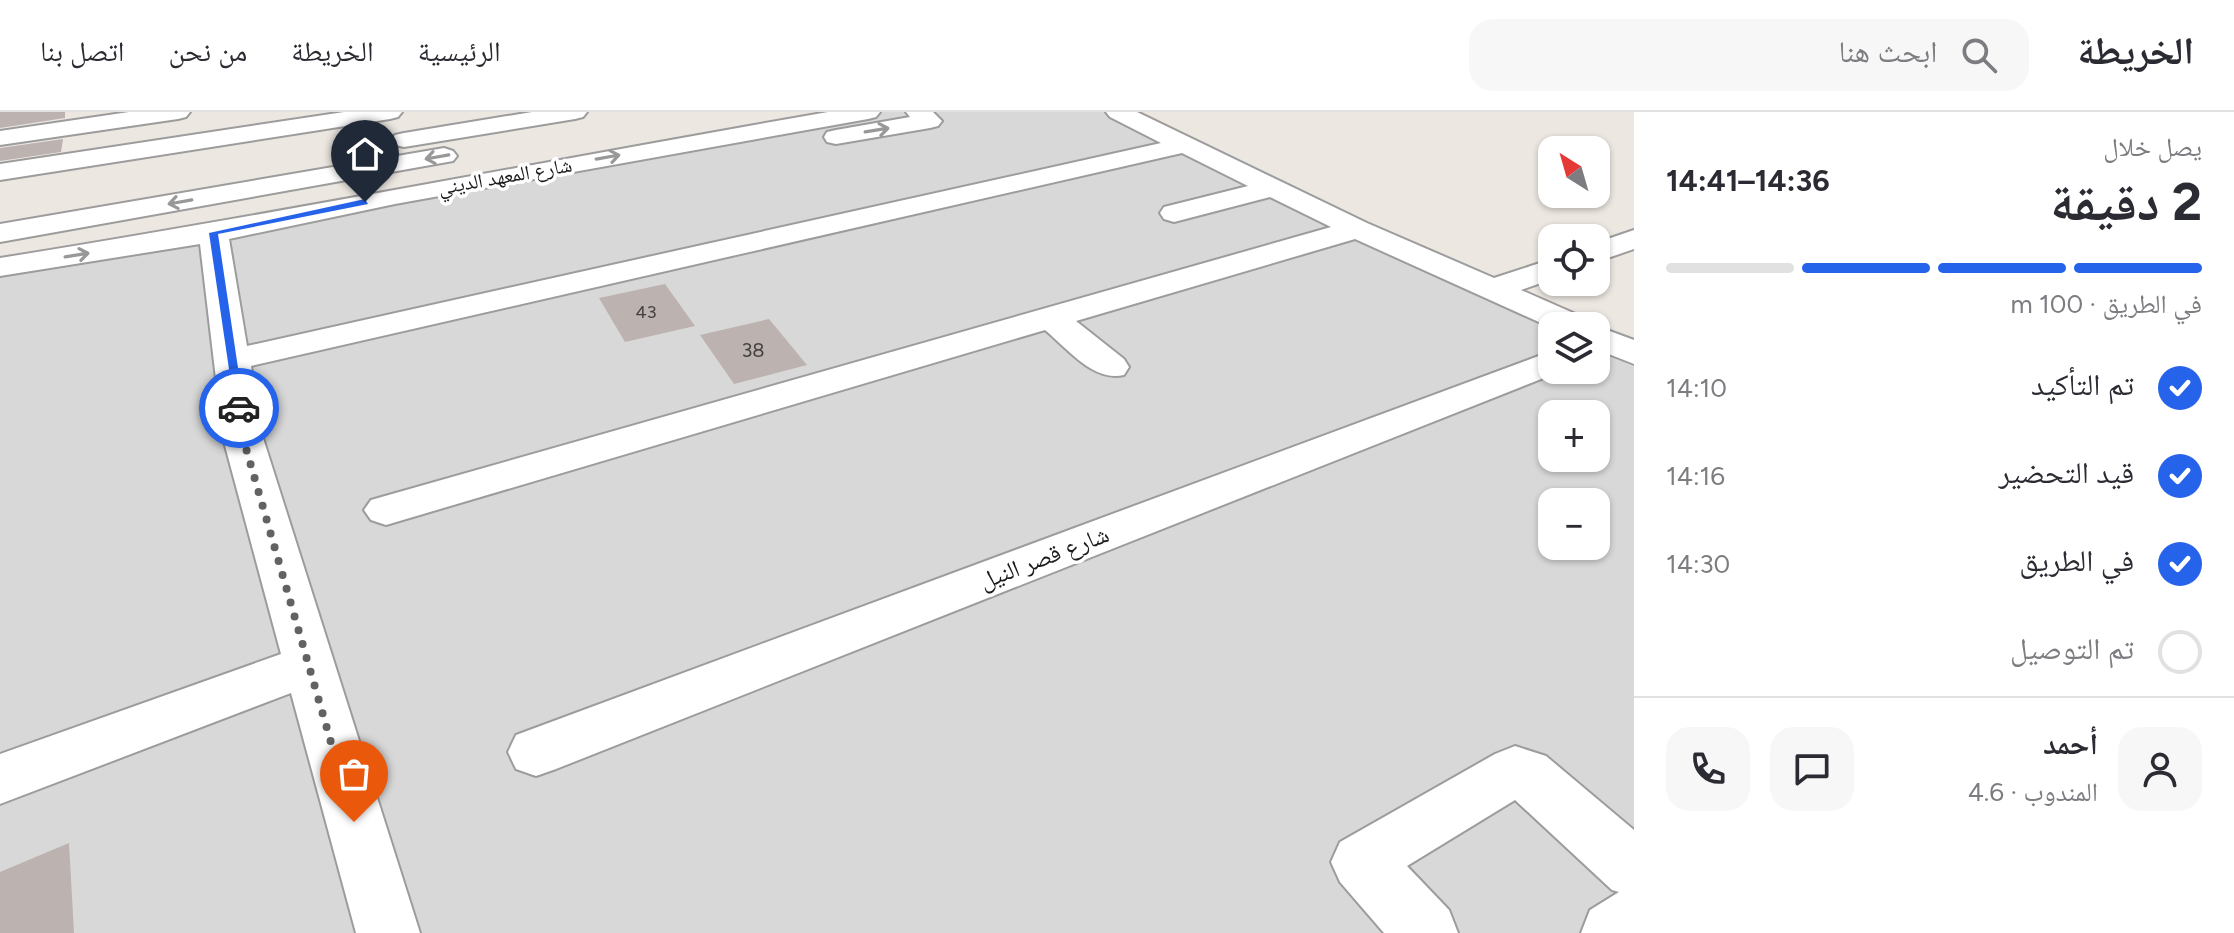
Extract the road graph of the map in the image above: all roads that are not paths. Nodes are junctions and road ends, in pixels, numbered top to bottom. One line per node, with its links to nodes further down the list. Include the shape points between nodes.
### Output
1 (178, 112): 9 (street)
2 (390, 112): 17 (street)
3 (575, 112): 14 (street)
4 (868, 112): 7 (street, شارع المعهد الديني)
5 (918, 112): 7 (street, one-way to 5, via 836,137 930,121)
6 (1118, 112): 11 (street)
7 (815, 121): 10 (street, شارع المعهد الديني)
8 (599, 130): 12 (street, شارع المعهد الديني)
9 (0, 138)
10 (710, 140): 13 (street, شارع المعهد الديني); 15 (street)
11 (1184, 145): 20 (street); 32 (street)
12 (492, 147): 14 (street, شارع المعهد الديني, one-way to 14); 18 (street)
13 (654, 149): 18 (street, شارع المعهد الديني, one-way to 13, via 574,174); 19 (street, via 668,167)
14 (391, 154): 16 (street); 23 (street, شارع المعهد الديني, one-way to 23)
15 (732, 163)
16 (253, 164)
17 (0, 172)
18 (508, 175): 24 (street, شارع المعهد الديني, via 399,208)
19 (617, 177)
20 (1272, 188): 21 (street); 22 (street)
21 (1174, 213)
22 (1357, 229): 29 (street); 31 (street)
23 (0, 233)
24 (213, 233): 27 (street, شارع المعهد الديني, one-way to 24); 32 (street)
25 (1634, 239): 26 (street)
26 (1610, 248)
27 (0, 267)
28 (1538, 273): 29 (street)
29 (1493, 289): 30 (street)
30 (1544, 312)
31 (1049, 316): 33 (street); 35 (street)
32 (232, 360): 36 (street, via 243,438)
33 (1111, 367)
34 (1538, 367): 37 (street, شارع قصر النيل)
35 (386, 510)
36 (308, 665): 38 (street); 41 (street)
37 (536, 752)
38 (0, 779)
39 (1634, 869): 42 (street, via 1526,774 1515,771 1362,862)
40 (1634, 918): 43 (street)
41 (388, 933)
42 (1426, 933)
43 (1613, 933)

